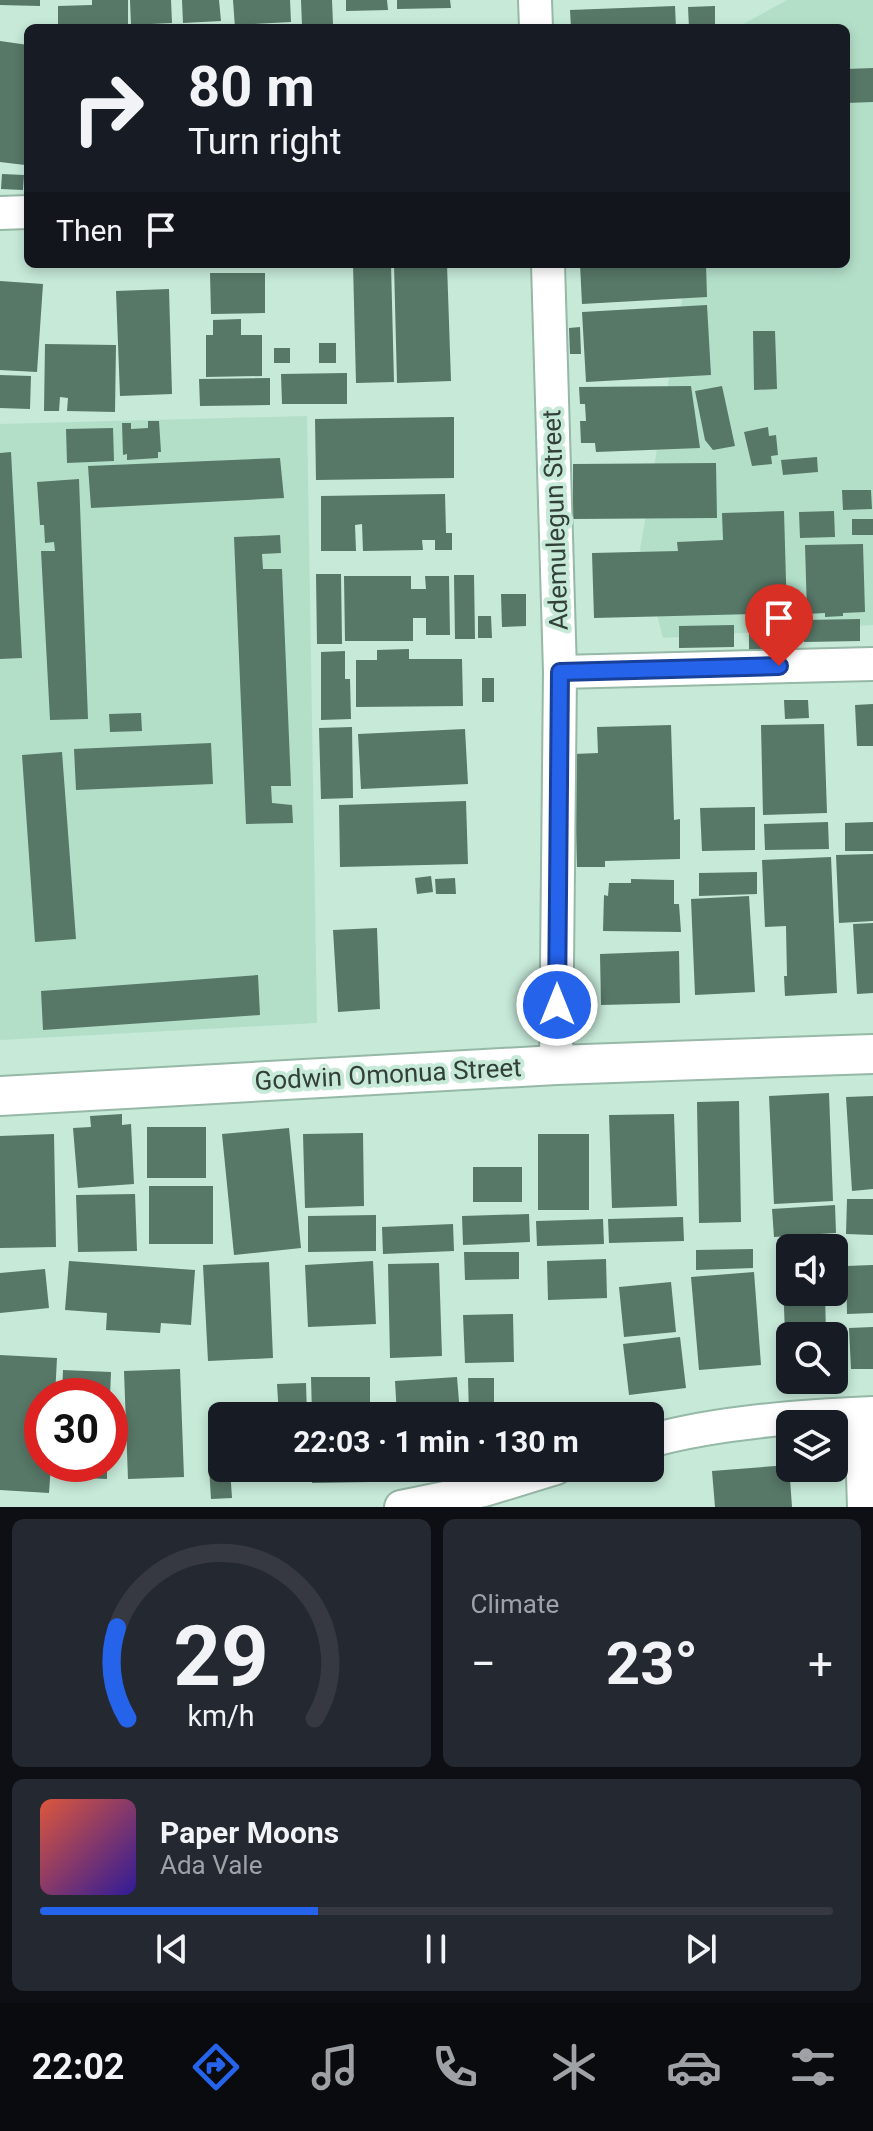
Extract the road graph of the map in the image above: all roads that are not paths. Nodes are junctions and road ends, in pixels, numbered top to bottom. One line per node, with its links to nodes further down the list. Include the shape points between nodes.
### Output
1 (535, 0): 2 (street)
2 (536, 24)
3 (24, 212): 4 (street)
4 (0, 213)
5 (548, 268): 7 (street, Ademulegun Street)
6 (873, 664): 7 (street)
7 (560, 672): 9 (street, Ademulegun Street)
8 (873, 1054): 9 (street, Godwin Omonua Street)
9 (556, 1065): 10 (street, Godwin Omonua Street)
10 (0, 1096)
11 (867, 1414): 12 (street); 15 (street)
12 (664, 1437)
13 (510, 1482): 14 (street)
14 (401, 1507)
15 (864, 1507)

